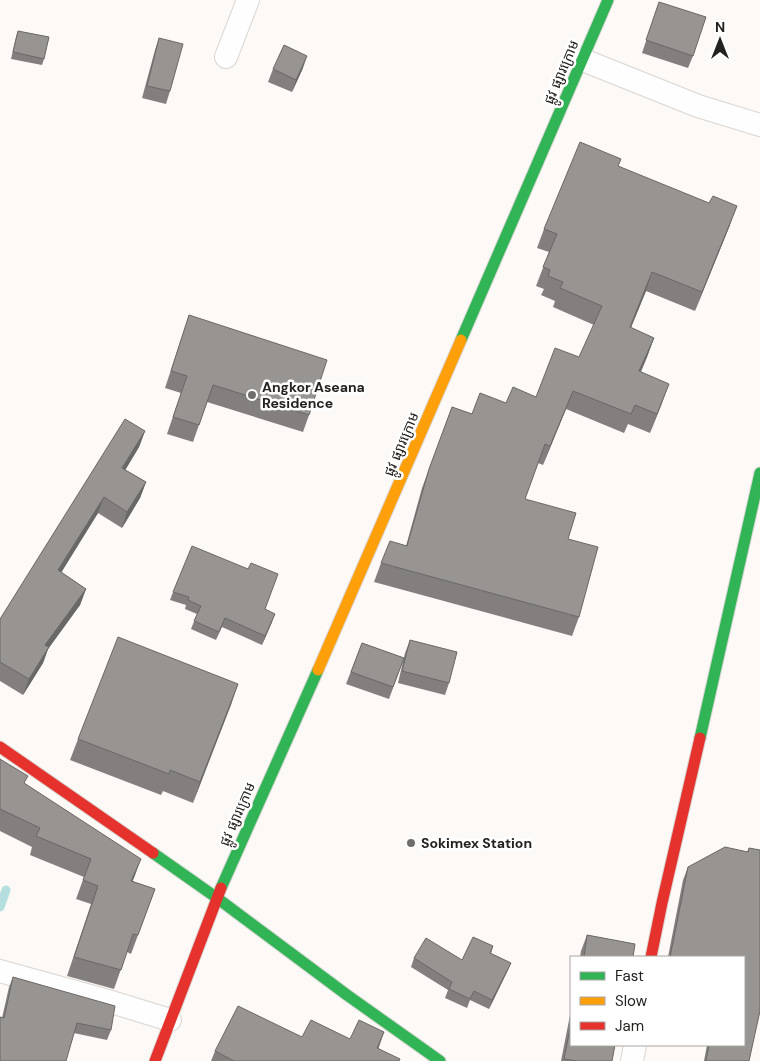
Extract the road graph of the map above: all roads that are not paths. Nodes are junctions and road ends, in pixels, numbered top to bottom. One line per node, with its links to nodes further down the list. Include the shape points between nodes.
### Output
1 (248, 0): 3 (street)
2 (608, 0): 4 (main road, ផ្លូវ ផ្សារក្រោម)
3 (226, 57)
4 (583, 60): 5 (street, via 698,106); 8 (main road, ផ្លូវ ផ្សារក្រោម)
5 (760, 124)
6 (760, 473): 9 (main road)
7 (0, 747): 8 (main road)
8 (216, 898): 11 (main road, ផ្លូវ ផ្សារក្រោម); 14 (main road)
9 (652, 956)
10 (0, 971): 11 (street)
11 (170, 1020): 13 (main road, ផ្លូវ ផ្សារក្រោម)
12 (635, 1046): 15 (street)
13 (155, 1061)
14 (440, 1061)
15 (632, 1061)

